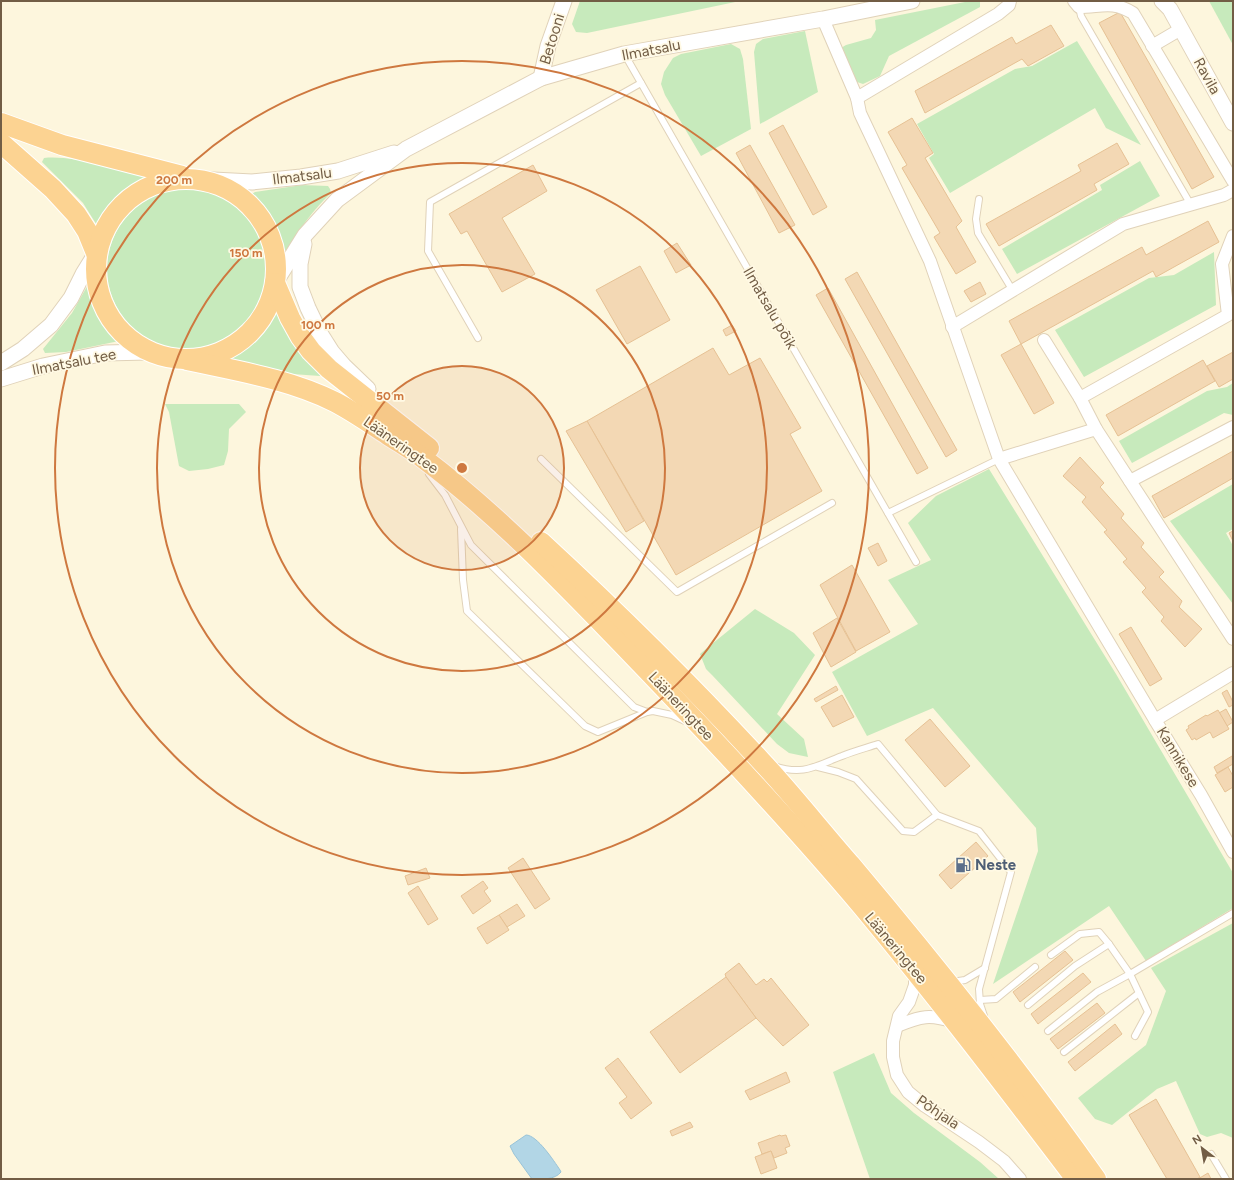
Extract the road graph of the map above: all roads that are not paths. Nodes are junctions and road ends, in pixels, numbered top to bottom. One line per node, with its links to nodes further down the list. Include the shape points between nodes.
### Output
1 (564, 1): 10 (street, Betooni, via 548,46)
2 (912, 1): 6 (street, Ilmatsalu)
3 (1010, 1): 12 (street, via 998,14)
4 (1076, 4): 8 (street, via 1087,7 1106,3 1124,6 1133,13); 22 (lane)
5 (1167, 4): 7 (street, Ravila)
6 (823, 19): 9 (street, Ilmatsalu); 12 (street)
7 (1181, 29): 8 (street); 14 (street, Ravila)
8 (1152, 46): 17 (street)
9 (624, 54): 10 (street, Ilmatsalu); 11 (lane, Ilmatsalu põik)
10 (541, 78): 16 (street, Ilmatsalu)
11 (641, 83): 29 (lane, via 430,202 428,251); 46 (lane, Ilmatsalu põik)
12 (857, 98): 28 (street, via 860,113 930,262)
13 (1, 123): 18 (highway, via 62,145)
14 (1233, 123)
15 (1, 143): 25 (highway, via 53,189 76,214 87,231)
16 (406, 149): 18 (street, Ilmatsalu, via 338,171 301,177 252,182); 23 (street, Ilmatsalu, via 337,200)
17 (1230, 167): 19 (street)
18 (194, 179): 25 (highway, via 171,180 150,186 131,197 115,213 103,232); 26 (highway, via 214,183 234,192 250,205 263,222 272,241 276,262)
19 (1233, 182)
20 (1233, 190): 22 (street)
21 (979, 199): 27 (lane, via 976,219 978,233)
22 (1191, 205): 27 (street, via 1123,224)
23 (305, 235): 26 (street, Ilmatsalu); 39 (street, via 300,264 300,287 320,333 344,366)
24 (1233, 236): 35 (street, via 1222,264 1228,315)
25 (96, 253): 31 (highway, via 95,277 100,300 112,322 128,339); 33 (street, via 71,298 51,325 23,349)
26 (275, 283): 32 (highway, via 268,307 258,323 235,346 212,356); 39 (highway, Lääneringtee, via 300,336 325,365)
27 (1013, 290): 28 (street)
28 (952, 327): 41 (street)
29 (478, 338)
30 (1044, 340): 35 (street)
31 (148, 352): 32 (highway, via 167,358); 34 (street, Ilmatsalu tee, via 105,353 43,366)
32 (187, 360): 38 (highway, Lääneringtee, via 282,381 334,402)
33 (1, 363)
34 (1, 379)
35 (1080, 398): 37 (street)
36 (1233, 427): 44 (street)
37 (1096, 429): 41 (street); 44 (street)
38 (389, 436): 42 (lane); 53 (highway, Lääneringtee, via 423,458 482,506 544,564)
39 (439, 455): 54 (highway, Lääneringtee, via 493,499 576,575 674,670)
40 (540, 459): 45 (lane, via 677,592)
41 (999, 459): 46 (lane); 52 (street)
42 (415, 460)
43 (425, 470): 47 (lane, via 445,495)
44 (1130, 481): 49 (street)
45 (832, 503)
46 (888, 513): 48 (lane, Ilmatsalu põik)
47 (460, 525): 51 (lane, via 471,545 634,707); 51 (lane, via 463,580 468,611 585,726 598,732)
48 (916, 562)
49 (1233, 639)
50 (1233, 673): 52 (street, Kannikese)
51 (647, 712): 53 (lane, via 672,715)
52 (1155, 720): 57 (street, Kannikese)
53 (708, 735): 63 (highway, Lääneringtee)
54 (763, 762): 55 (lane, via 782,769 798,771); 65 (highway, Lääneringtee, via 880,900)
55 (818, 767): 56 (lane, via 856,779 903,831 914,832); 56 (lane, via 878,744)
56 (936, 815): 62 (lane, via 979,831 1011,872)
57 (1233, 852)
58 (1233, 913): 64 (lane)
59 (1109, 944): 60 (lane, via 1099,932 1080,934); 64 (lane); 68 (lane, via 1075,966)
60 (1051, 955)
61 (1035, 967): 67 (lane, via 996,999)
62 (985, 968): 65 (lane, via 965,980); 67 (lane, via 979,989)
63 (921, 973): 69 (highway, Lääneringtee); 70 (street, Põhjala, via 909,1002 899,1016)
64 (1130, 974): 66 (lane); 71 (lane, via 1097,992)
65 (943, 981): 74 (highway, Lääneringtee)
66 (1139, 993): 72 (lane, via 1148,1012); 73 (lane)
67 (980, 1000): 74 (lane, via 984,1017)
68 (1028, 1005)
69 (957, 1024): 70 (street, via 938,1017 925,1017); 77 (highway, Lääneringtee)
70 (898, 1026): 76 (street, Põhjala, via 893,1041 893,1057 897,1075 908,1092 989,1149)
71 (1048, 1031)
72 (1135, 1036)
73 (1064, 1052)
74 (1021, 1076): 78 (highway, Lääneringtee)
75 (1211, 1154): 79 (lane)
76 (1020, 1179)
77 (1076, 1179)
78 (1096, 1179)
79 (1226, 1179)

